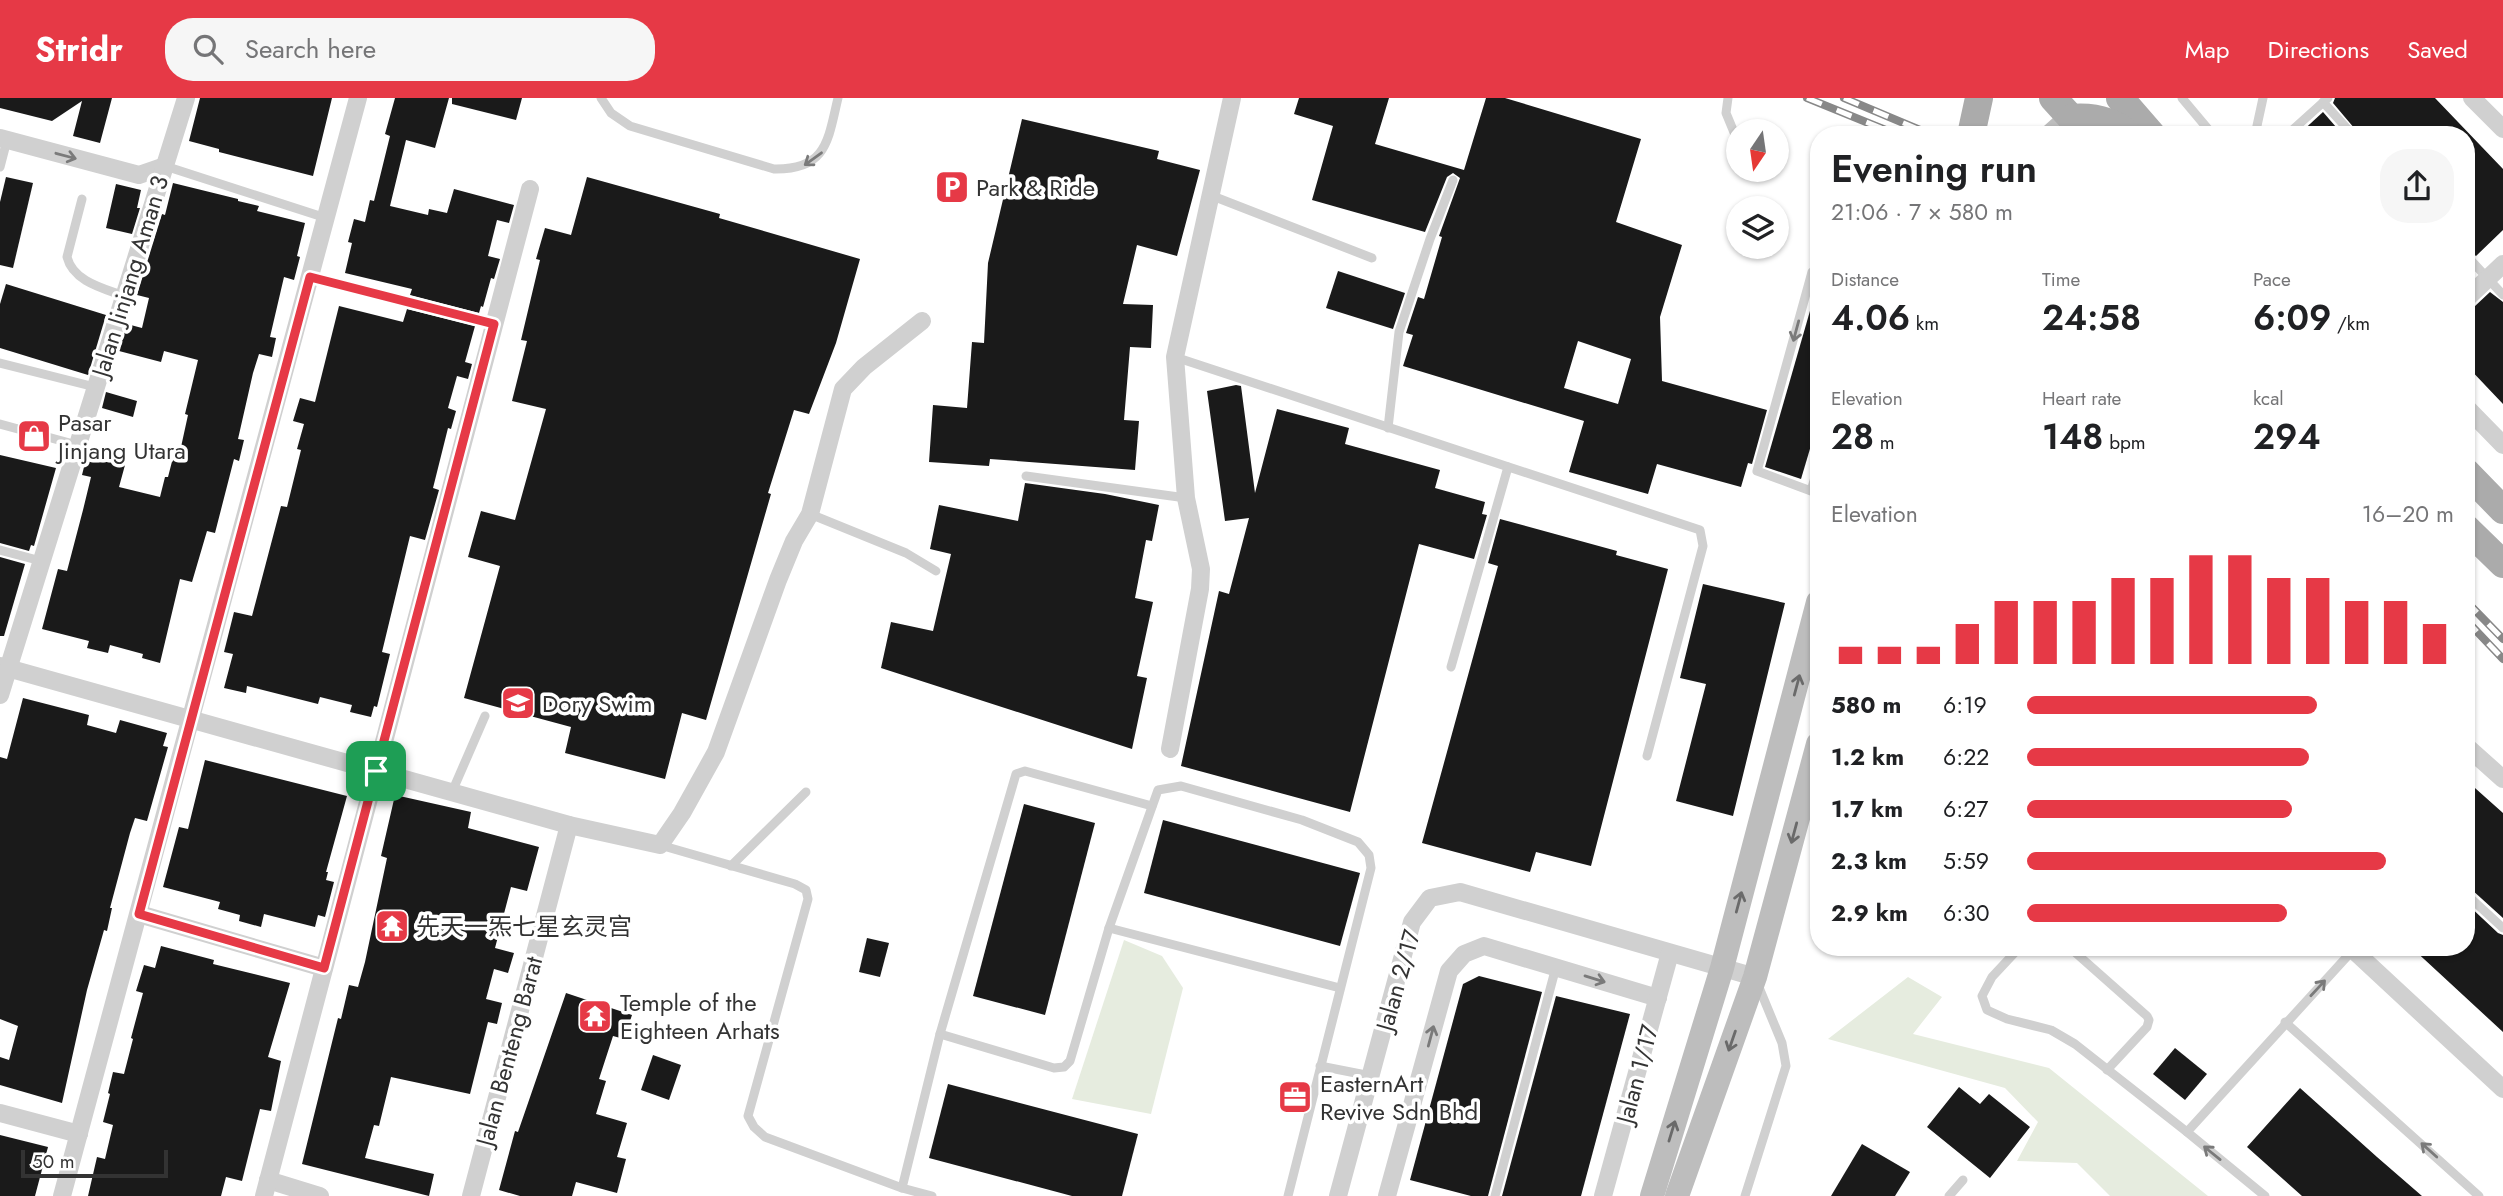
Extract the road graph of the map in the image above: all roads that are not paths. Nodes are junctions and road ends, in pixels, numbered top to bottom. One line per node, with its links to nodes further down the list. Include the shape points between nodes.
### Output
1 (186, 98): 24 (street, Jalan Jinjang Aman 3)
2 (358, 98): 30 (street)
3 (601, 98): 4 (lane, one-way to 3, via 824,150 790,169 774,169 630,126 611,113)
4 (838, 98)
5 (1232, 98): 28 (street)
6 (1728, 98): 13 (lane)
7 (1979, 98): 15 (main road)
8 (2120, 98): 17 (main road)
9 (2182, 98): 18 (lane)
10 (2263, 98): 19 (lane)
11 (2472, 98): 22 (street)
12 (2325, 100): 20 (lane); 21 (lane)
13 (1728, 119)
14 (2077, 119): 16 (main road)
15 (1973, 126)
16 (2108, 126)
17 (2144, 126)
18 (2205, 126)
19 (2257, 126)
20 (2297, 126)
21 (2346, 126)
22 (2503, 129)
23 (4, 139): 24 (street, one-way to 24, via 139,175); 25 (lane)
24 (164, 166): 30 (lane); 39 (street, Jalan Jinjang Aman 3)
25 (0, 167)
26 (1454, 180): 47 (lane, via 1399,332)
27 (530, 190): 41 (street)
28 (1210, 195): 31 (lane); 42 (street)
29 (82, 199): 39 (lane, via 67,257 69,266 77,276)
30 (326, 218): 34 (street)
31 (1372, 258)
32 (2503, 264): 36 (street)
33 (2475, 265): 36 (lane)
34 (310, 277): 41 (lane); 67 (street)
35 (1810, 279): 53 (lane, one-way to 53, via 1758,471)
36 (2488, 279): 37 (street); 38 (lane)
37 (2475, 291)
38 (2503, 295)
39 (124, 296): 44 (street, Jalan Jinjang Aman 3)
40 (922, 321): 56 (street, via 843,389)
41 (494, 324): 71 (street)
42 (1175, 357): 47 (lane); 54 (street)
43 (0, 363): 44 (lane)
44 (96, 387): 48 (street, Jalan Jinjang Aman 3)
45 (2475, 416): 49 (street)
46 (0, 424): 48 (lane)
47 (1388, 428): 50 (lane)
48 (77, 445): 59 (street, Jalan Jinjang Aman 3)
49 (2503, 445)
50 (1508, 467): 64 (lane); 69 (lane, via 1700,530 1703,546)
51 (1026, 476): 54 (lane)
52 (2475, 481): 55 (main road)
53 (1810, 491)
54 (1186, 498): 68 (street, via 1201,569 1200,589)
55 (2503, 510)
56 (810, 513): 61 (lane); 78 (street, via 778,580 716,752)
57 (2475, 537): 60 (main road)
58 (0, 550): 59 (lane)
59 (41, 561): 63 (street, Jalan Jinjang Aman 3)
60 (2503, 564)
61 (936, 570)
62 (1810, 632): 91 (street, one-way to 62)
63 (4, 667): 65 (street, Jalan Jinjang Aman 3); 67 (street)
64 (1451, 667)
65 (0, 695)
66 (485, 716): 74 (lane)
67 (191, 719): 71 (street); 81 (street)
68 (1170, 749)
69 (1647, 756)
70 (2475, 758): 73 (street)
71 (376, 771): 74 (street); 90 (street)
72 (1810, 774): 92 (street, one-way to 92)
73 (2503, 779)
74 (452, 792): 77 (street)
75 (806, 792): 79 (lane)
76 (1152, 806): 82 (lane); 93 (lane, via 1158,790 1181,786 1302,820 1358,842 1369,855 1371,868); 96 (lane, via 1025,771 1016,774)
77 (569, 825): 78 (street); 109 (street, Jalan Benteng Barat)
78 (660, 845): 79 (lane)
79 (731, 866): 106 (lane, via 795,884 806,890 808,900 748,1116 765,1137)
80 (2475, 902): 83 (lane)
81 (139, 914): 90 (street); 103 (street)
82 (1108, 928): 93 (lane); 96 (lane, via 1064,1068)
83 (2503, 928)
84 (1670, 953): 91 (street, Jalan 2/17); 94 (street, Jalan 1/17); 99 (street, Jalan 2/17, via 1460,892 1430,898 1412,922)
85 (2012, 956): 98 (lane, via 1982,996 1987,1010 2007,1020 2051,1030)
86 (2079, 956): 98 (lane, via 2149,1020)
87 (2344, 956): 95 (lane, one-way to 87)
88 (2360, 956): 100 (street)
89 (1556, 967): 94 (street, one-way to 94); 113 (street, one-way to 89, via 1449,971 1464,954 1484,946); 114 (lane)
90 (324, 968): 105 (street)
91 (1722, 968): 92 (street, Jalan 2/17); 116 (street, one-way to 91)
92 (1755, 977): 117 (street, one-way to 117); 118 (lane, via 1782,1043 1786,1066)
93 (1340, 988): 97 (lane)
94 (1658, 998): 115 (street, Jalan 1/17)
95 (2285, 1022): 102 (lane); 121 (lane, one-way to 95)
96 (940, 1034): 106 (lane)
97 (1320, 1066): 99 (lane); 111 (lane)
98 (2107, 1070): 102 (lane)
99 (1371, 1076): 112 (street, Jalan 2/17)
100 (2501, 1081)
101 (0, 1113): 103 (street)
102 (2187, 1132): 120 (lane, one-way to 102)
103 (79, 1134): 107 (street)
104 (1963, 1180): 119 (lane)
105 (266, 1188): 108 (street)
106 (902, 1188): 110 (lane)
107 (62, 1196)
108 (320, 1196)
109 (471, 1196)
110 (932, 1196)
111 (1288, 1196)
112 (1338, 1196)
113 (1387, 1196)
114 (1495, 1196)
115 (1603, 1196)
116 (1652, 1196)
117 (1677, 1196)
118 (1745, 1196)
119 (1949, 1196)
120 (2265, 1196)
121 (2479, 1196)

